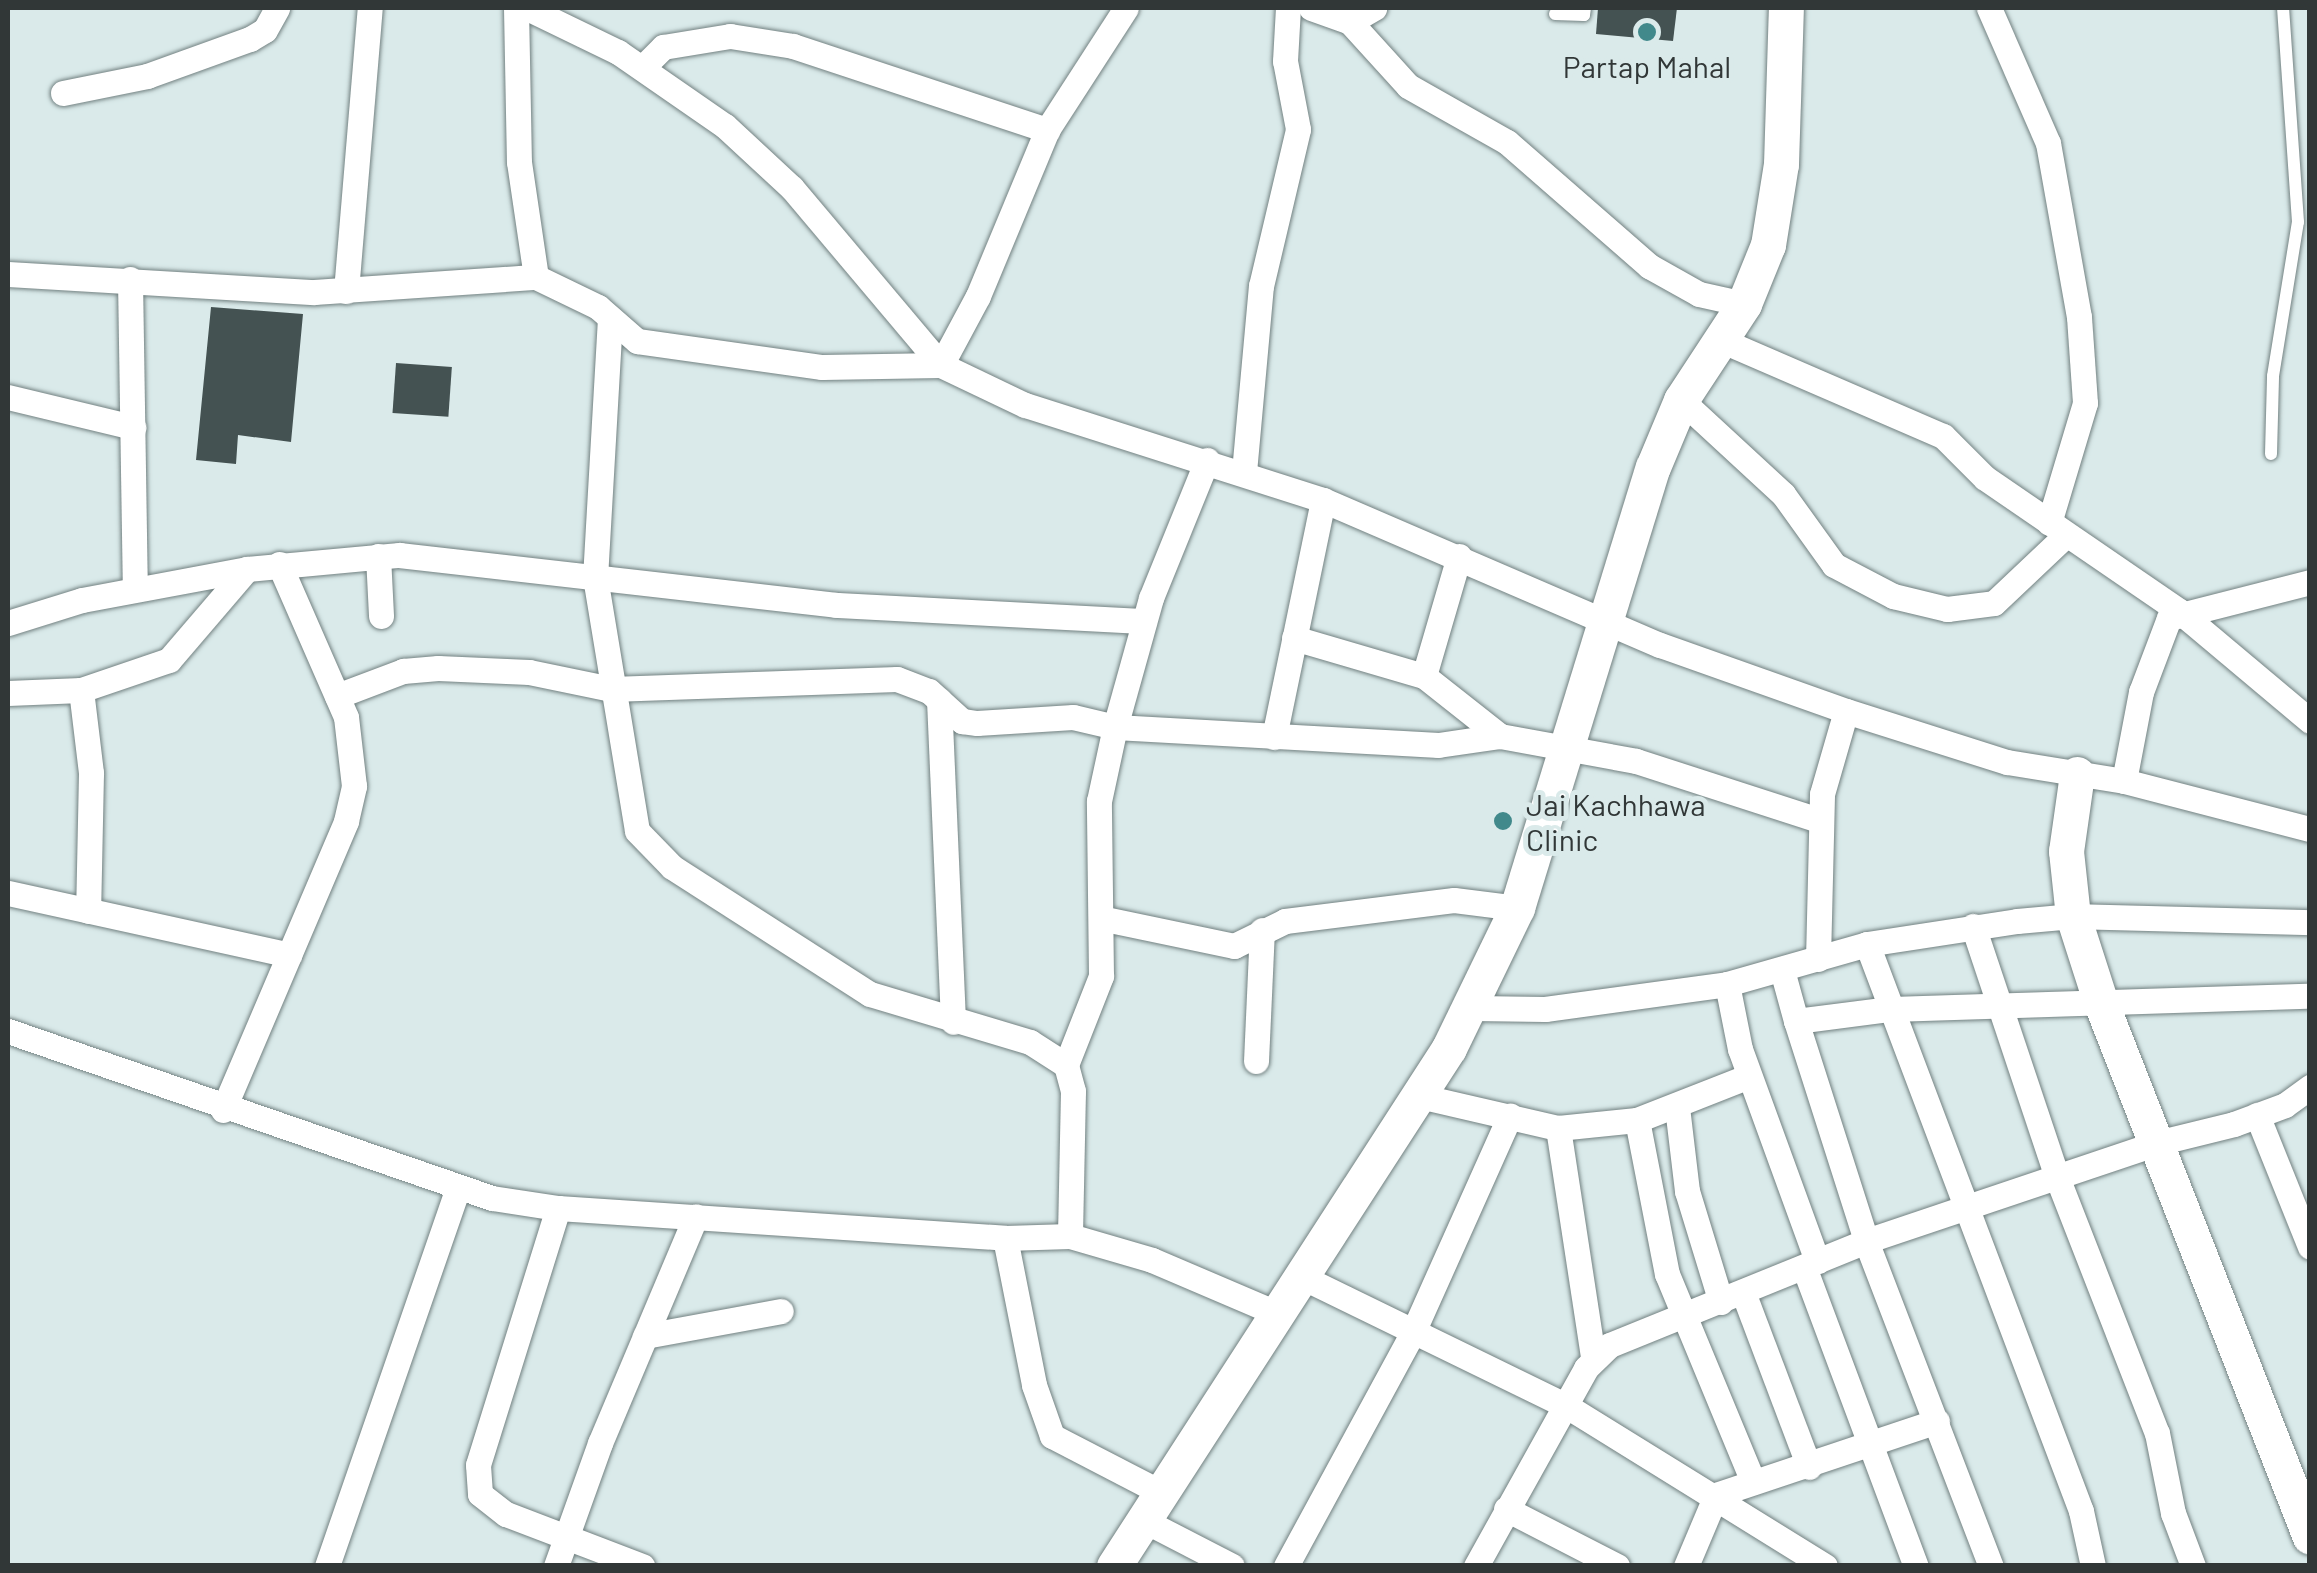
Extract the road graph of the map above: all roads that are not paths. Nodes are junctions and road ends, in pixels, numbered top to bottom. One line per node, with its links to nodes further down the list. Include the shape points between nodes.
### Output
1 (277, 8): 16 (street, via 265,30 250,39 147,76)
2 (370, 8): 22 (street)
3 (516, 8): 20 (street, via 519,162)
4 (528, 8): 15 (street)
5 (1126, 8): 17 (street)
6 (1288, 8): 32 (street, via 1285,61 1298,129 1261,286)
7 (1312, 8): 14 (street)
8 (1374, 8): 14 (street)
9 (1584, 8): 13 (lane, via 1584,15)
10 (1786, 8): 23 (street, via 1781,164 1768,245)
11 (1989, 8): 34 (street, via 2042,126 2080,316 2086,403)
12 (2283, 8): 18 (lane)
13 (1555, 14)
14 (1350, 22): 23 (street, via 1408,86 1506,142 1648,266 1699,294)
15 (642, 68): 17 (street, via 664,48 730,36 793,46); 26 (street, via 725,126 792,188)
16 (63, 92)
17 (1047, 130): 26 (street, via 978,296)
18 (2302, 262): 30 (lane, via 2273,376)
19 (8, 274): 21 (street)
20 (536, 277): 22 (street); 24 (street)
21 (130, 279): 22 (street); 29 (street)
22 (346, 291)
23 (1744, 304): 25 (street)
24 (610, 318): 26 (street, via 638,341 716,356 858,368); 39 (street)
25 (1722, 341): 28 (street); 34 (street, via 1924,425)
26 (941, 365): 31 (street, via 1025,405)
27 (8, 397): 29 (street)
28 (1681, 400): 34 (street, via 1783,494 1834,565 1893,596 1947,609 1994,603); 46 (street, via 1654,467)
29 (132, 428): 41 (street)
30 (2271, 454)
31 (1206, 460): 32 (street); 44 (street)
32 (1244, 472): 33 (street)
33 (1323, 500): 36 (street); 47 (street)
34 (2058, 529): 42 (street)
35 (378, 556): 37 (street); 39 (street); 43 (street)
36 (1459, 556): 46 (street); 48 (street)
37 (279, 564): 38 (street); 52 (street)
38 (248, 569): 41 (street); 50 (street, via 170,660)
39 (595, 576): 44 (street, via 836,605); 49 (street)
40 (2310, 582): 42 (street)
41 (135, 589): 45 (street)
42 (2179, 611): 55 (street); 61 (street, via 2151,659)
43 (380, 616)
44 (1144, 621): 56 (street)
45 (8, 623)
46 (1610, 624): 54 (street); 59 (street)
47 (1294, 638): 48 (street); 58 (street)
48 (1424, 676): 57 (street)
49 (611, 689): 52 (street, via 529,672 438,668 403,671); 53 (street, via 884,679 913,684); 83 (street, via 628,804 655,853 870,994)
50 (81, 690): 51 (street); 66 (street, via 91,772)
51 (8, 693)
52 (337, 696): 73 (street, via 354,755 354,786 346,821)
53 (939, 700): 56 (street, via 962,721 1073,717); 83 (street)
54 (1846, 711): 60 (street, via 2006,762); 62 (street)
55 (2310, 722)
56 (1116, 727): 58 (street); 68 (street, via 1099,801)
57 (1500, 736): 58 (street, via 1438,746); 59 (street)
58 (1274, 737)
59 (1572, 748): 62 (street, via 1725,787); 65 (street)
60 (2077, 774): 61 (street); 67 (street, via 2066,851)
61 (2124, 781): 63 (street)
62 (1819, 820): 74 (street)
63 (2310, 828)
64 (8, 893): 66 (street)
65 (1516, 908): 71 (street, via 1454,900 1285,921); 80 (street)
66 (88, 911): 73 (street)
67 (2074, 916): 69 (street); 70 (street); 78 (street)
68 (1105, 919): 71 (street, via 1234,946); 86 (street, via 1101,976)
69 (2310, 922)
70 (1973, 926): 72 (street); 79 (street)
71 (1262, 930): 85 (street)
72 (1867, 944): 74 (street); 81 (street)
73 (289, 954): 91 (street)
74 (1818, 958): 75 (street)
75 (1782, 970): 76 (street); 82 (street)
76 (1727, 984): 80 (street, via 1545,1010); 87 (street)
77 (2310, 996): 78 (street)
78 (2100, 1003): 79 (street); 96 (street)
79 (1997, 1005): 81 (street); 97 (street)
80 (1473, 1008): 89 (street)
81 (1888, 1009): 82 (street); 99 (street)
82 (1796, 1021): 104 (street)
83 (954, 1022): 86 (street, via 1030,1042)
84 (8, 1031): 91 (street)
85 (1256, 1061)
86 (1066, 1065): 102 (street, via 1074,1091)
87 (1749, 1076): 90 (street); 106 (street)
88 (2310, 1086): 93 (street)
89 (1419, 1096): 92 (street); 107 (street)
90 (1677, 1107): 94 (street); 108 (street, via 1687,1192)
91 (223, 1110): 98 (street)
92 (1510, 1115): 95 (street); 112 (street)
93 (2257, 1115): 96 (street); 105 (street)
94 (1637, 1120): 95 (street); 111 (street, via 1658,1245)
95 (1558, 1128): 114 (street)
96 (2157, 1143): 97 (street); 124 (street)
97 (2058, 1177): 99 (street); 139 (street, via 2158,1433 2173,1513)
98 (457, 1190): 100 (street); 126 (street)
99 (1965, 1205): 104 (street); 138 (street, via 2081,1511)
100 (558, 1208): 101 (street); 123 (street, via 477,1480 487,1503)
101 (696, 1216): 103 (street); 113 (street)
102 (1070, 1236): 103 (street); 110 (street, via 1152,1260)
103 (1005, 1238): 121 (street, via 1034,1385 1052,1436)
104 (1866, 1241): 106 (street); 116 (street)
105 (2310, 1248)
106 (1810, 1264): 108 (street); 117 (street)
107 (1300, 1276): 110 (street); 112 (street)
108 (1732, 1297): 111 (street); 118 (street)
109 (780, 1311): 113 (street)
110 (1276, 1313): 121 (street)
111 (1686, 1316): 114 (street); 119 (street)
112 (1414, 1330): 115 (street); 131 (street)
113 (645, 1336): 123 (street)
114 (1593, 1356): 115 (street)
115 (1565, 1405): 120 (street); 122 (street)
116 (1938, 1421): 117 (street); 137 (street)
117 (1874, 1444): 118 (street); 136 (street)
118 (1809, 1467): 119 (street)
119 (1753, 1482): 120 (street)
120 (1716, 1495): 125 (street); 134 (street)
121 (1152, 1506): 129 (street); 130 (street)
122 (1506, 1509): 132 (street); 133 (street)
123 (565, 1537): 127 (street); 128 (street)
124 (2310, 1537)
125 (1784, 1556): 135 (street)
126 (327, 1566)
127 (556, 1566)
128 (642, 1566)
129 (1114, 1566)
130 (1232, 1566)
131 (1286, 1566)
132 (1476, 1566)
133 (1618, 1566)
134 (1686, 1566)
135 (1826, 1566)
136 (1916, 1566)
137 (1991, 1566)
138 (2093, 1566)
139 (2192, 1566)

